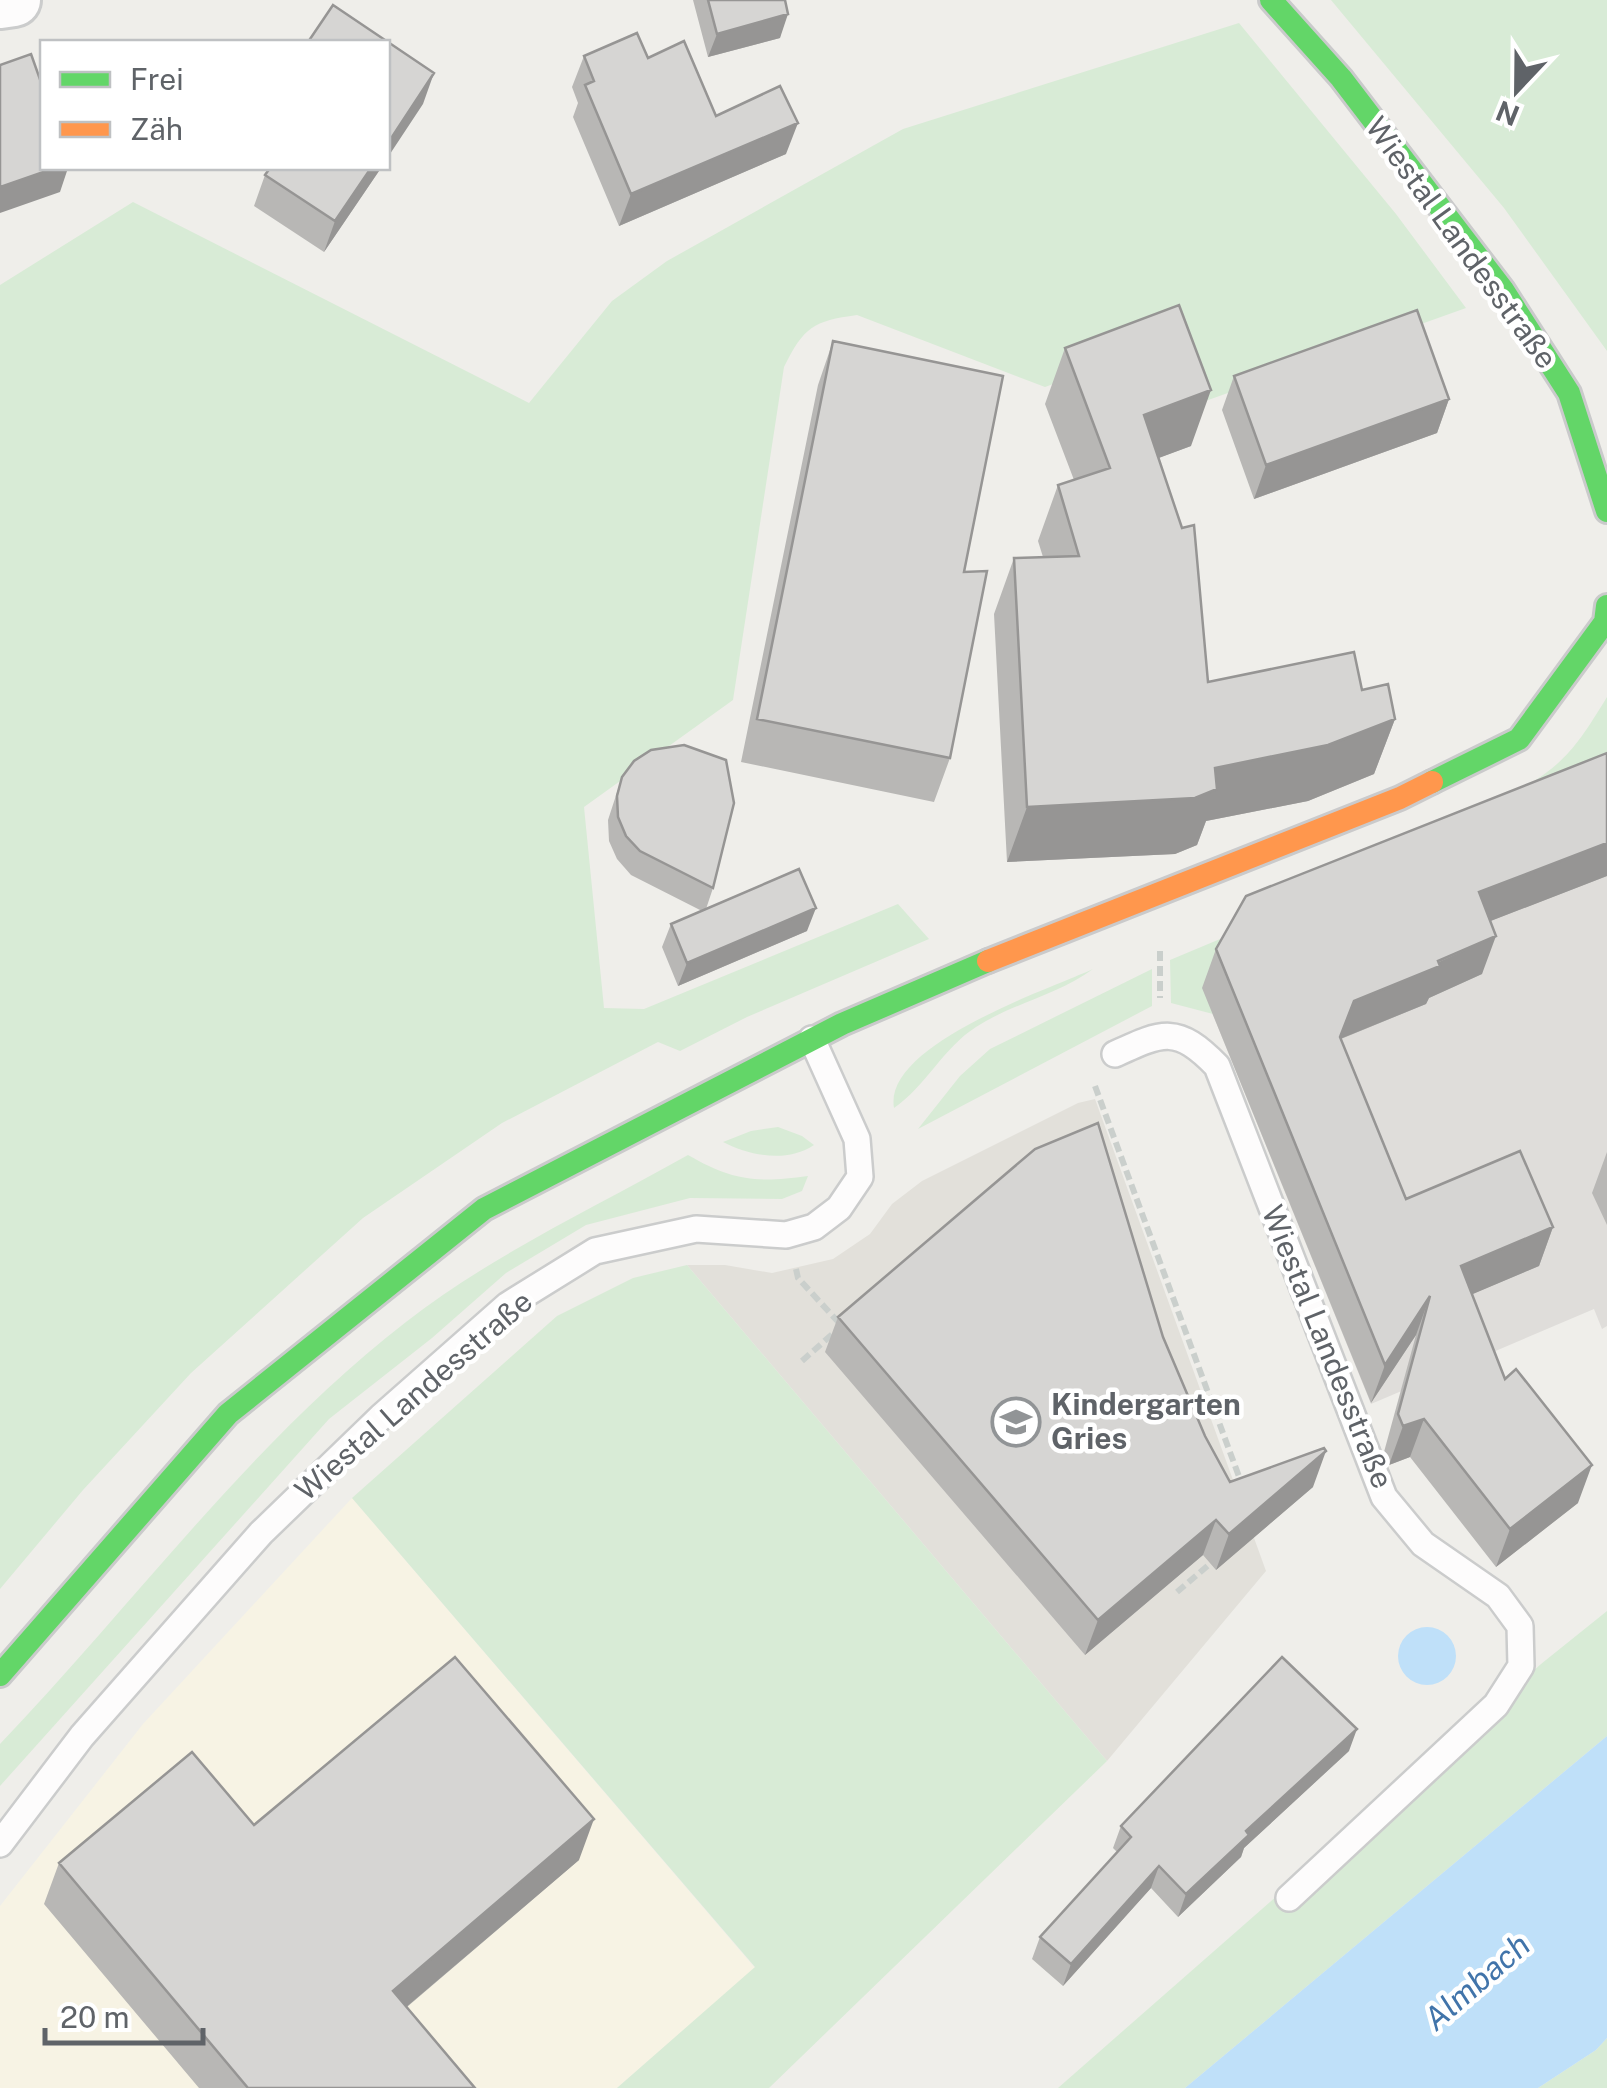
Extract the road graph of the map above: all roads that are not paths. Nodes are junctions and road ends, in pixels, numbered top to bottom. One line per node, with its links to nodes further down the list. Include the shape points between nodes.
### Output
1 (14, 0): 3 (street)
2 (1271, 0): 4 (main road, Wiestal Landesstraße, via 1341,78 1503,290 1568,394)
3 (0, 2)
4 (1607, 511)
5 (1606, 617): 6 (main road, via 1520,739 1400,798 933,983)
6 (812, 1039): 8 (main road, via 484,1210 228,1414); 9 (lane, Wiestal Landesstraße, via 857,1139 860,1178 827,1219 786,1234 696,1229 595,1251 508,1305 261,1533 82,1736)
7 (1115, 1054): 10 (lane, Wiestal Landesstraße, via 1158,1034 1194,1042 1216,1066 1384,1497 1423,1544 1498,1596 1520,1626 1521,1666 1496,1705)
8 (0, 1675)
9 (0, 1844)
10 (1289, 1898)

